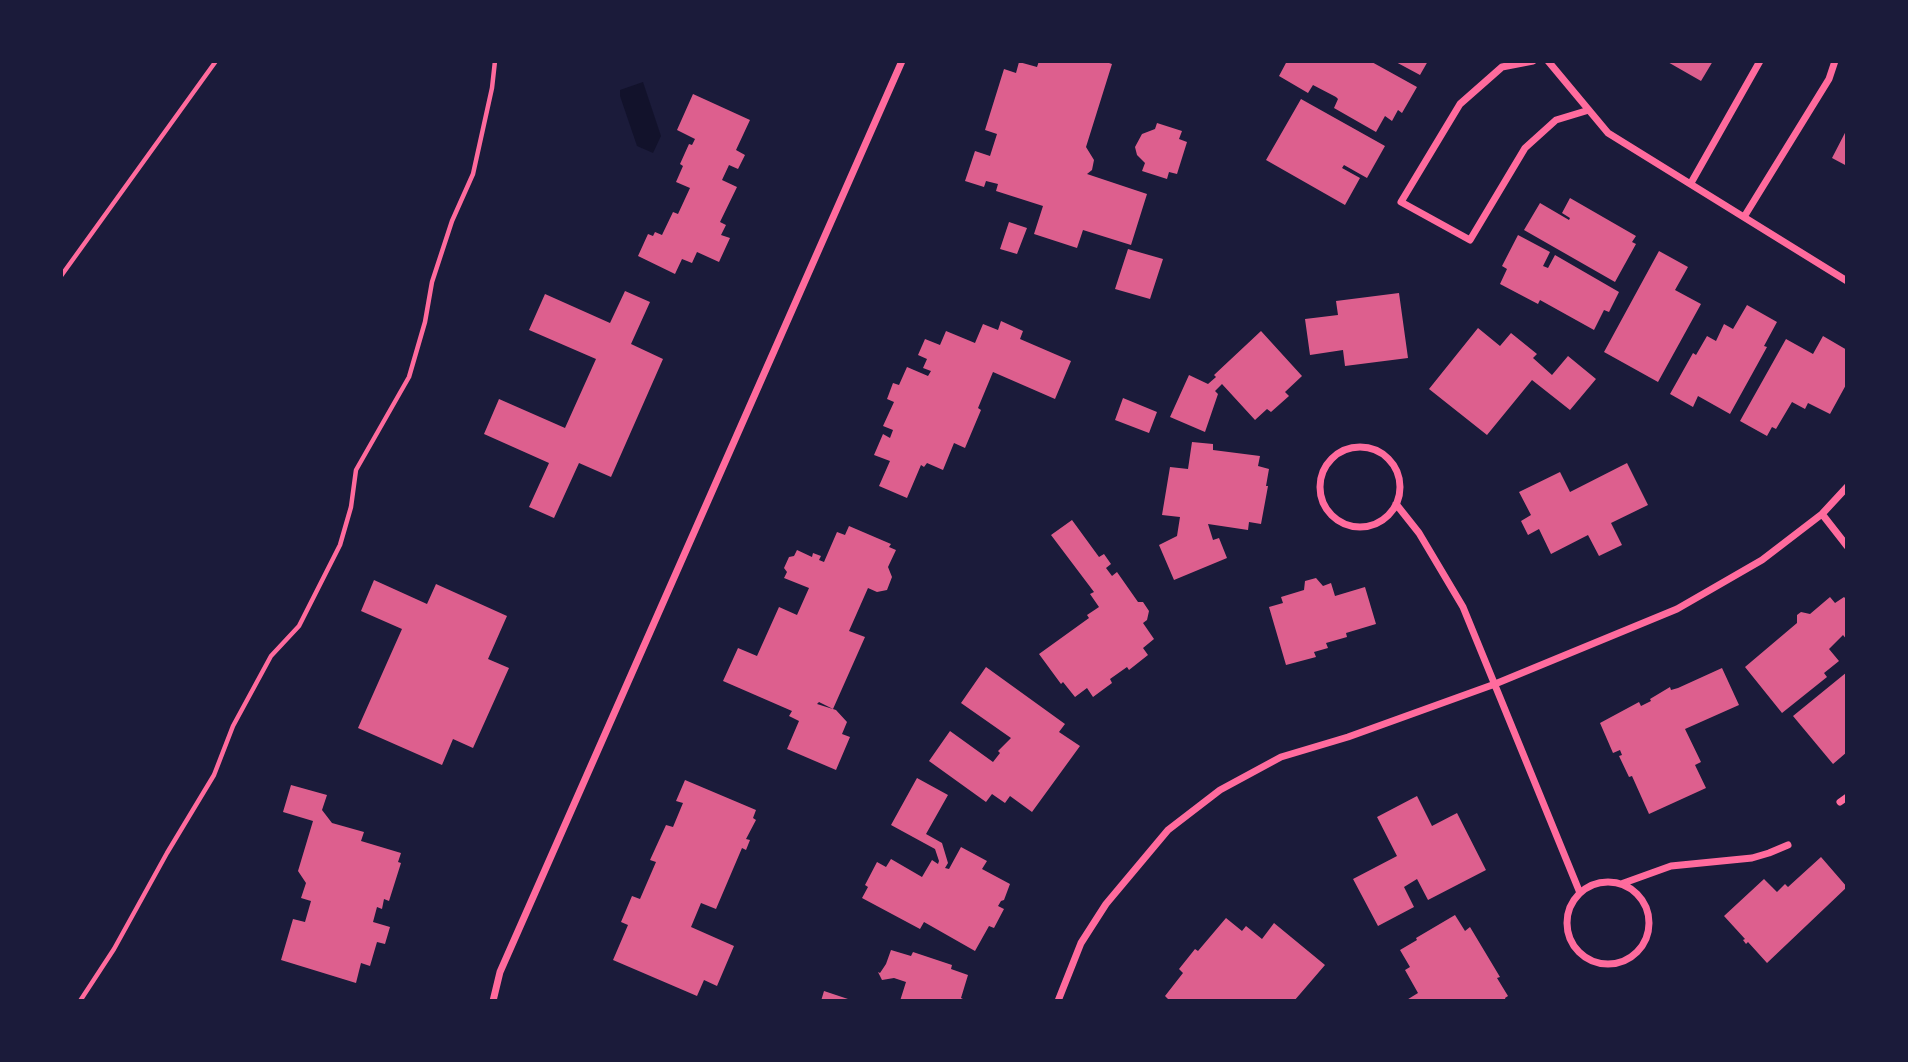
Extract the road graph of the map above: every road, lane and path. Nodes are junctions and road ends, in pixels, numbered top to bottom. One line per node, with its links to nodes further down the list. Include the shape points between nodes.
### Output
1 (216, 61): 12 (path)
2 (495, 61): 22 (path, via 472,174 432,282 409,377 356,470 340,545 299,626 271,656 208,785)
3 (892, 61): 8 (street)
4 (1532, 61): 9 (street, via 1502,67 1460,104 1401,202 1470,240 1525,148 1556,120)
5 (1548, 61): 9 (street)
6 (1760, 61): 10 (street)
7 (1835, 61): 11 (street, via 1829,79)
8 (901, 63): 23 (street, via 499,972)
9 (1589, 110): 10 (street, via 1608,133)
10 (1691, 183): 11 (street)
11 (1744, 217): 13 (street)
12 (61, 276)
13 (1847, 281)
14 (1847, 487): 16 (street)
15 (1396, 504): 15 (street, via 1400,487 1396,470 1385,456 1369,448 1351,448 1334,455 1323,469 1319,487 1323,504 1334,518 1351,526 1369,527 1385,519); 18 (street, via 1446,576)
16 (1822, 514): 17 (street); 18 (street, via 1762,560 1677,609)
17 (1847, 546)
18 (1495, 684): 21 (street); 24 (street, via 1282,757 1220,790 1168,830 1106,904 1081,943)
19 (1788, 845): 20 (street, via 1752,858 1671,866)
20 (1620, 884): 21 (street, via 1592,885); 21 (street, via 1642,899 1650,925 1640,950 1617,964 1590,961 1571,942 1567,916)
21 (1580, 893)
22 (80, 1001)
23 (493, 1001)
24 (1058, 1001)

